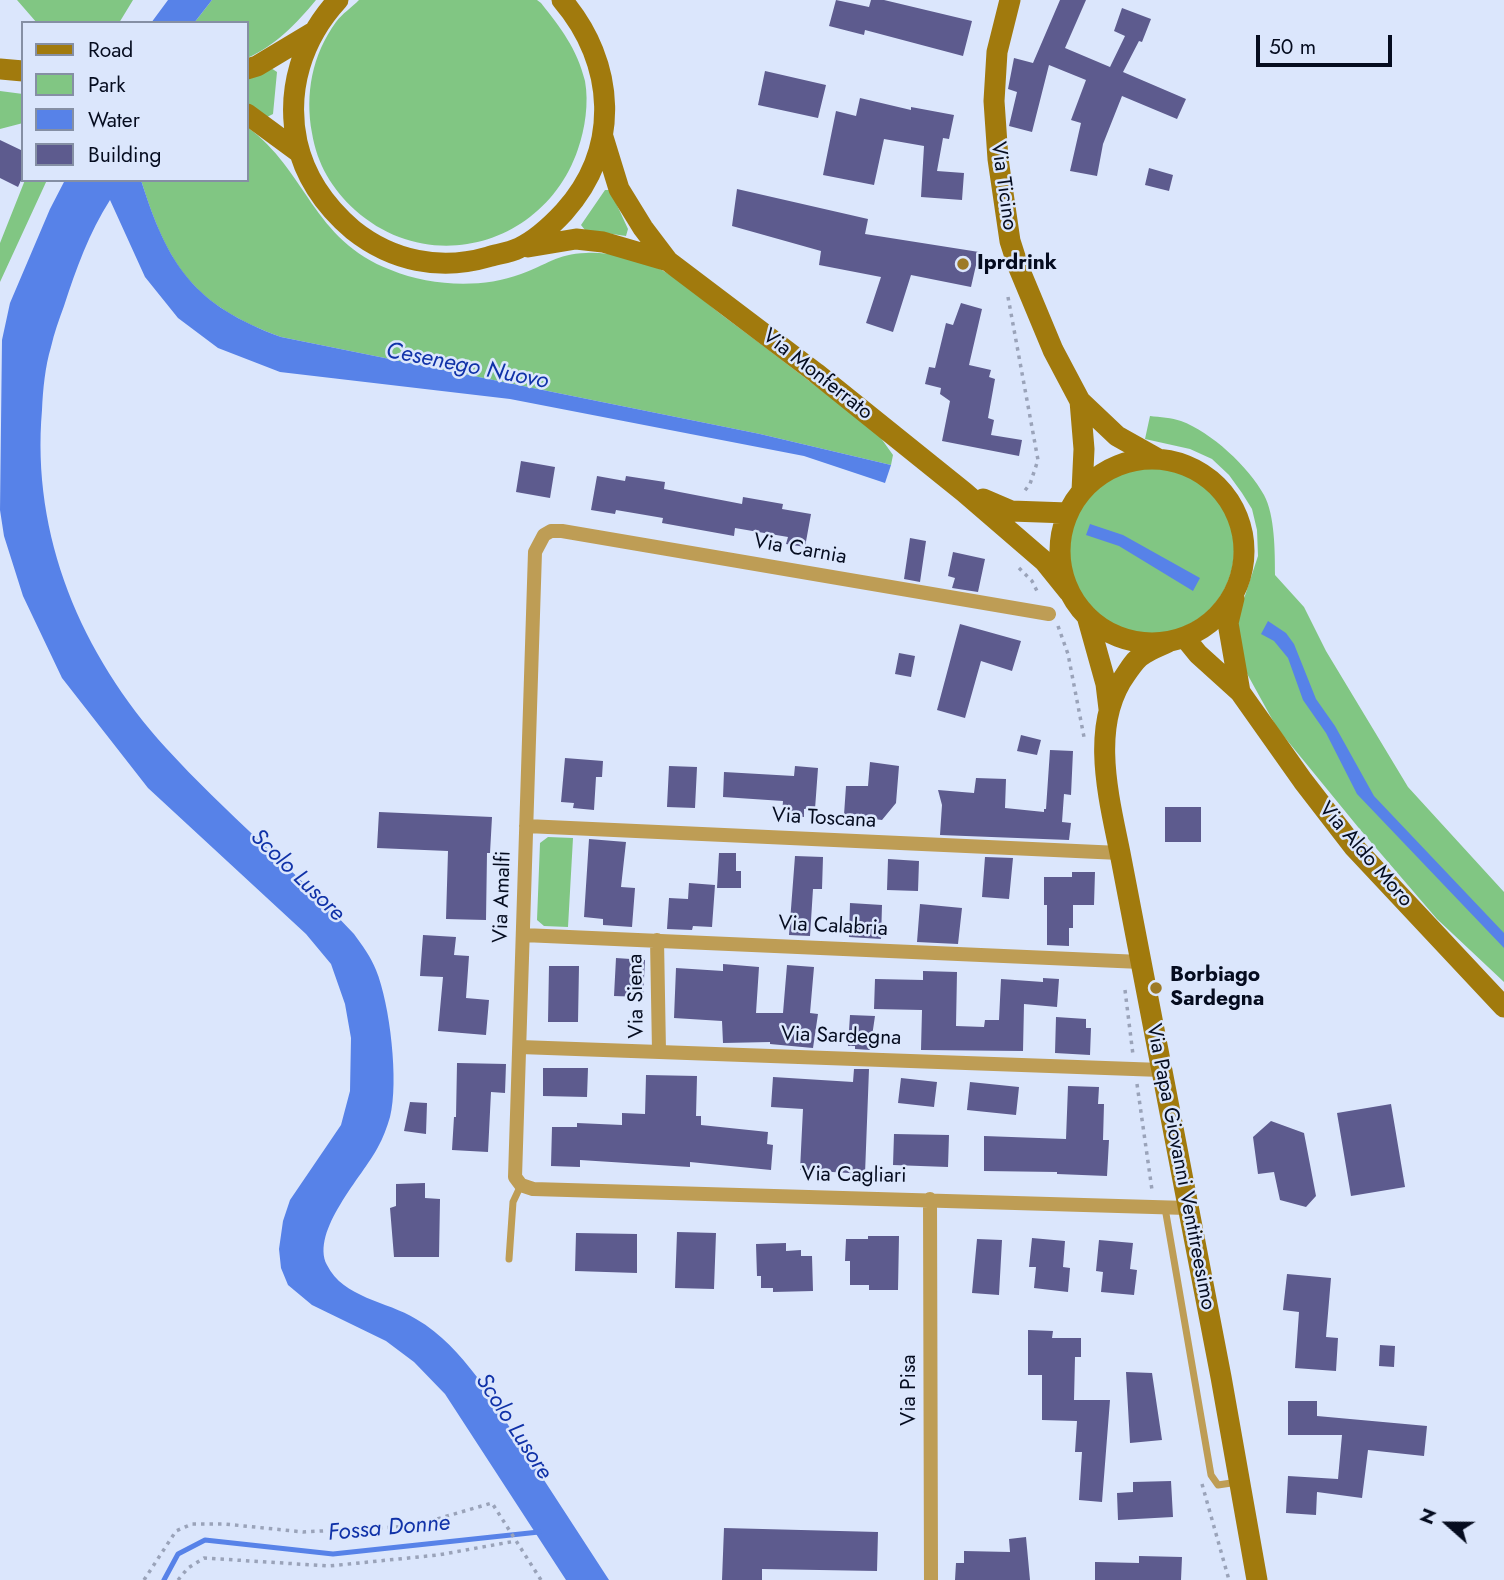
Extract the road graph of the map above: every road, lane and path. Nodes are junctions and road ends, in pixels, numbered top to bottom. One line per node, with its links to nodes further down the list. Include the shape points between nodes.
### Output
1 (338, 0): 4 (main road)
2 (562, 0): 9 (main road, via 581,24 602,75)
3 (1010, 0): 13 (main road, Via Ticino, via 997,52 993,101 1010,241 1030,297)
4 (314, 32): 6 (main road); 10 (main road, via 304,50 295,89)
5 (0, 69): 7 (main road)
6 (248, 69)
7 (21, 71)
8 (248, 115): 10 (main road)
9 (603, 137): 11 (main road, via 578,197 548,229); 12 (main road, Via Monferrato, via 619,189)
10 (300, 153): 11 (main road, via 313,185 336,216 368,242 404,258 464,264)
11 (519, 248): 12 (main road, Via Monferrato, via 576,239)
12 (668, 261): 16 (main road, Via Monferrato)
13 (1080, 401): 14 (main road, Via Ticino, via 1116,436); 15 (main road, Via Ticino)
14 (1157, 459): 15 (main road, via 1129,461 1103,473); 21 (main road, via 1187,465 1213,481 1232,504 1243,533 1244,563)
15 (1082, 491): 17 (main road)
16 (964, 492): 17 (main road, Via Monferrato, via 1011,511); 20 (main road, Via Monferrato, via 1044,561)
17 (1068, 513): 20 (main road, via 1061,537 1061,563)
18 (544, 535): 22 (street, Via Carnia, via 562,531); 28 (street, Via Amalfi, via 535,552)
19 (1018, 566): 22 (path, via 1032,581)
20 (1069, 592): 23 (main road)
21 (1235, 592): 24 (main road, via 1200,630); 25 (main road, Via Aldo Moro, via 1228,624)
22 (1049, 614): 27 (path, via 1068,654)
23 (1087, 616): 24 (main road, via 1111,634 1139,643); 26 (main road, Via Papa Giovanni Ventitreesimo)
24 (1176, 640): 25 (main road, Via Aldo Moro); 26 (main road, Via Papa Giovanni Ventitreesimo, via 1142,655 1115,693)
25 (1240, 692): 33 (main road, Via Aldo Moro, via 1354,847)
26 (1109, 712): 29 (main road, Via Papa Giovanni Ventitreesimo, via 1106,768)
27 (1086, 747)
28 (526, 826): 29 (street, Via Toscana); 30 (street, Via Amalfi)
29 (1120, 853): 32 (main road, Via Papa Giovanni Ventitreesimo)
30 (523, 936): 31 (street, Via Calabria); 34 (street, Via Amalfi)
31 (657, 940): 32 (street, Via Calabria); 35 (street, Via Siena)
32 (1131, 962): 36 (path); 37 (main road, Via Papa Giovanni Ventitreesimo)
33 (1504, 1007)
34 (520, 1047): 35 (street, Via Sardegna); 38 (street, Via Amalfi, via 514,1164)
35 (659, 1051): 36 (street, Via Sardegna)
36 (1135, 1069): 37 (street, Via Sardegna); 40 (path)
37 (1161, 1070): 41 (main road, Via Papa Giovanni Ventitreesimo)
38 (521, 1185): 39 (street, Via Cagliari, via 555,1190); 42 (lane, Via Amalfi, via 513,1202)
39 (930, 1199): 40 (street, Via Cagliari); 49 (street, Via Pisa)
40 (1160, 1207): 41 (street, Via Cagliari); 44 (lane, via 1211,1475 1218,1485)
41 (1188, 1208): 44 (main road, Via Papa Giovanni Ventitreesimo)
42 (509, 1259)
43 (1200, 1474): 50 (path)
44 (1239, 1482): 51 (main road, Via Papa Giovanni Ventitreesimo)
45 (515, 1540): 46 (path, via 492,1503 413,1526 303,1532 192,1524 176,1531); 47 (path, via 438,1555 329,1566 204,1558); 48 (path)
46 (144, 1580)
47 (178, 1580)
48 (541, 1580)
49 (931, 1580)
50 (1229, 1580)
51 (1257, 1580)

